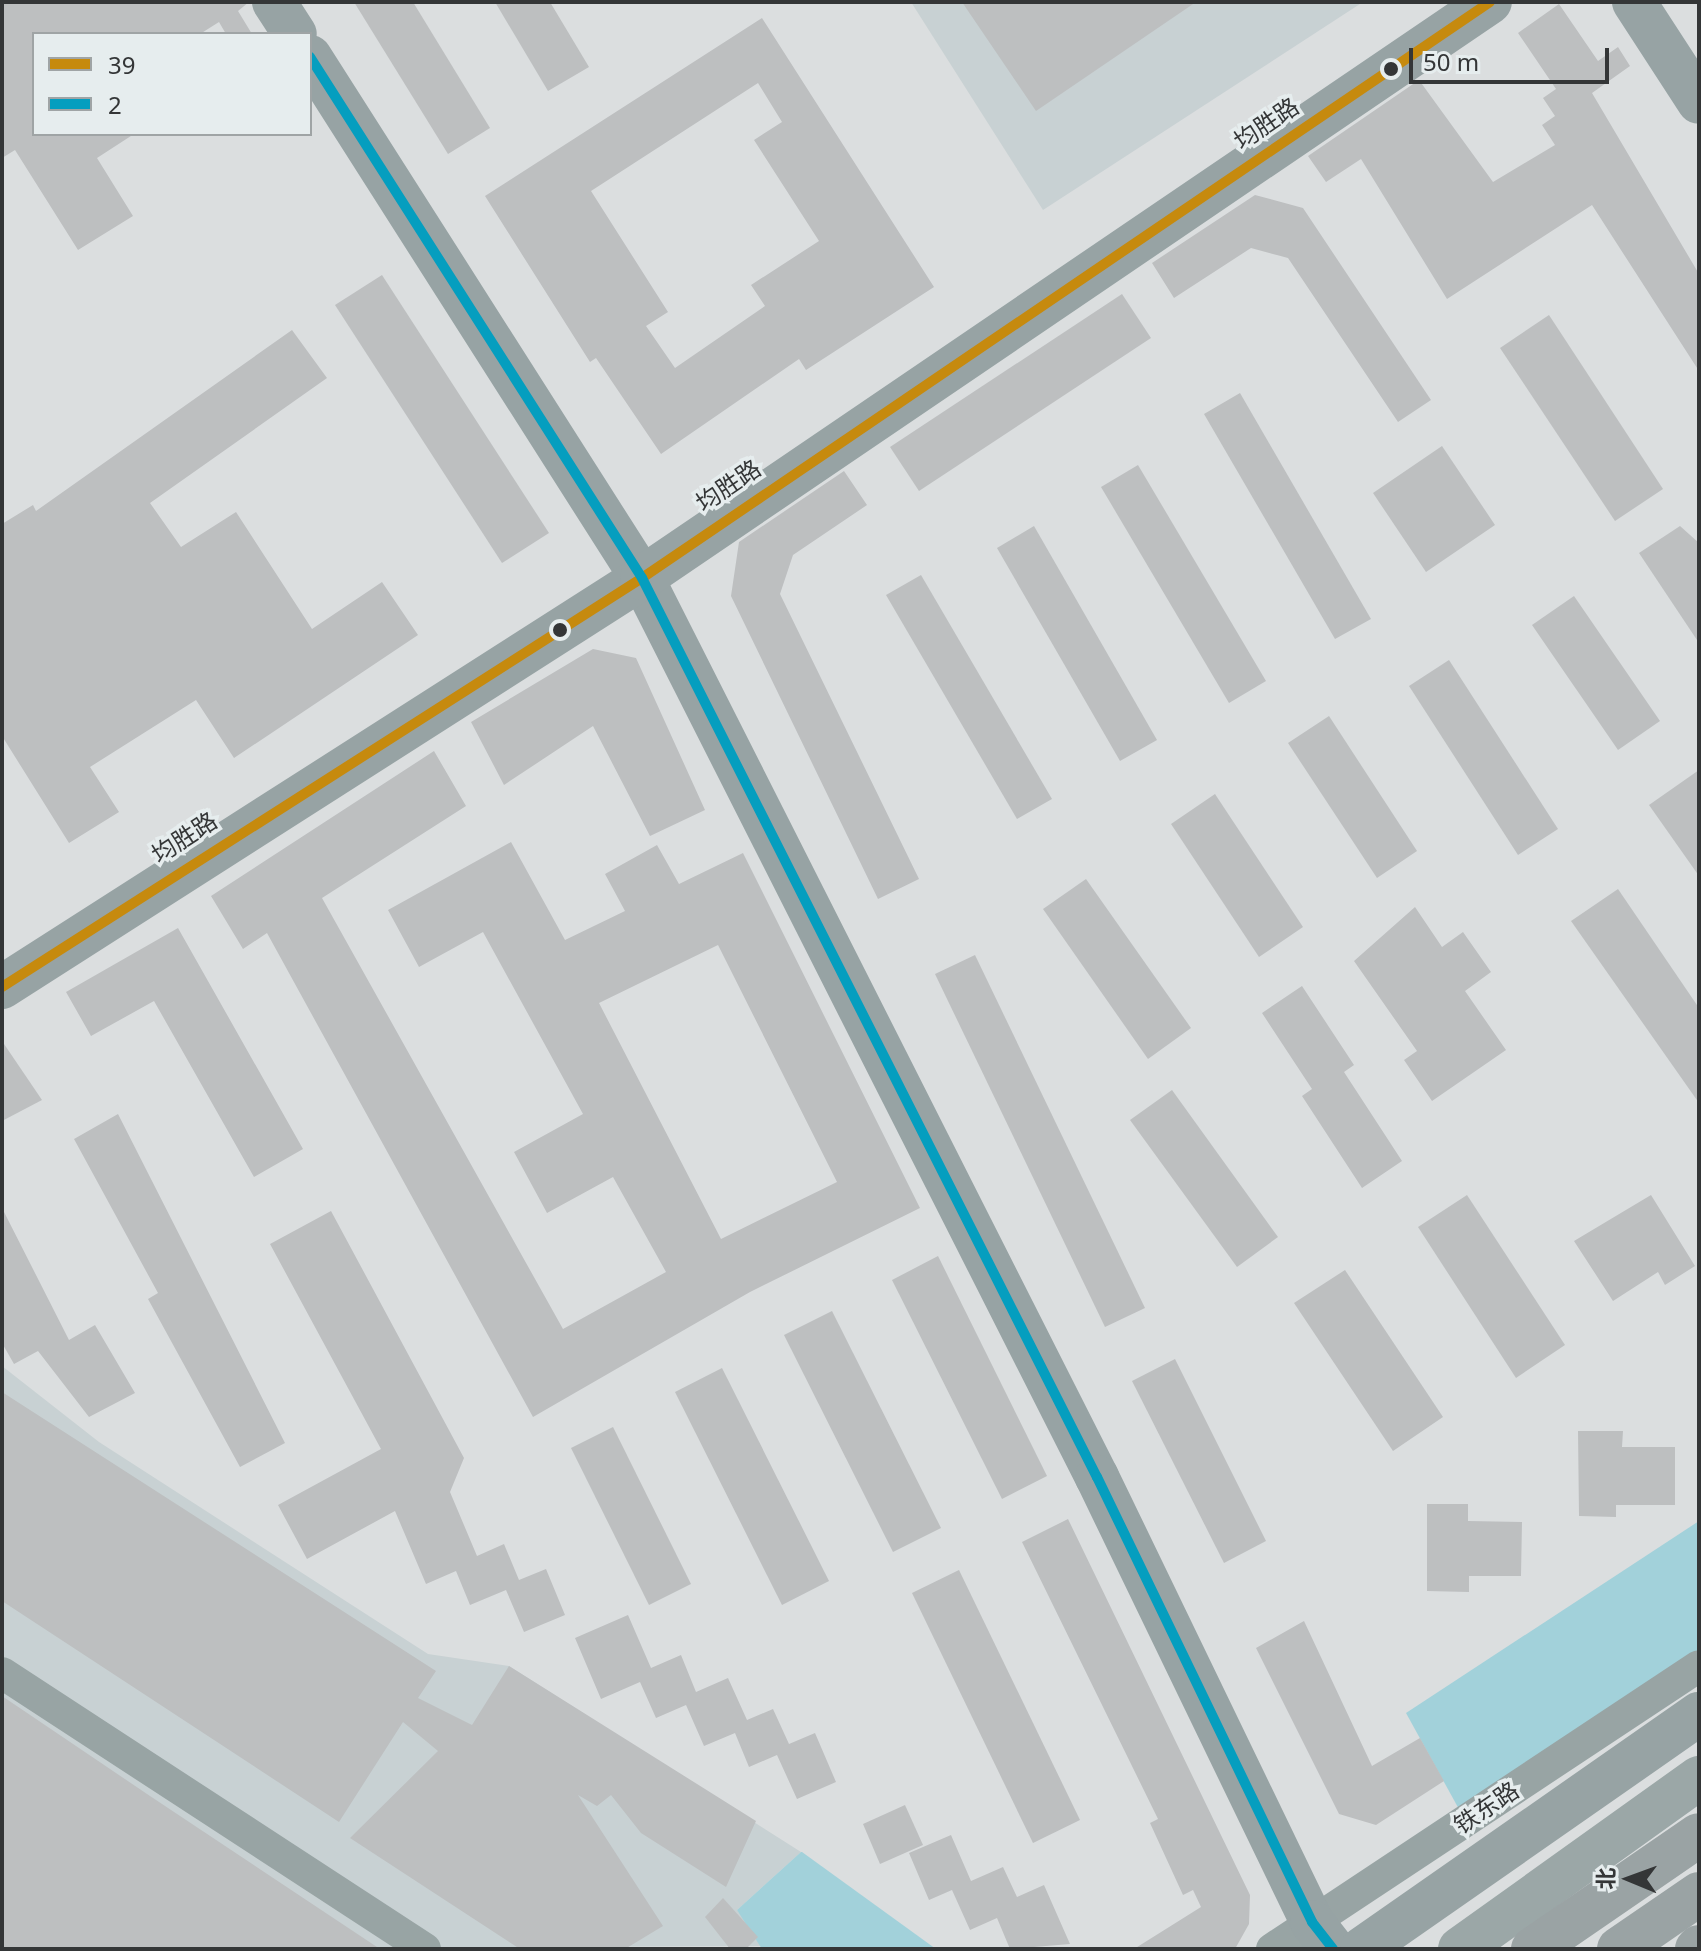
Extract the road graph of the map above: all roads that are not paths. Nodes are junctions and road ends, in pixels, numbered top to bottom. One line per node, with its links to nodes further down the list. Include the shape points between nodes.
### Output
1 (274, 2): 6 (street)
2 (1445, 2): 10 (street, 均胜路)
3 (1490, 2): 10 (street, 均胜路)
4 (1634, 2): 9 (street)
5 (1669, 2): 7 (street)
6 (294, 32)
7 (1699, 48)
8 (312, 60): 10 (street)
9 (1699, 102)
10 (634, 566): 11 (street, 均胜路); 12 (street, 均胜路); 19 (street, via 1091,1464)
11 (2, 953)
12 (2, 987)
13 (1699, 1666): 19 (street, 铁东路)
14 (2, 1673): 20 (street)
15 (1699, 1714): 22 (street, 铁东路)
16 (1699, 1778): 23 (main road)
17 (1699, 1835): 24 (highway)
18 (1699, 1894): 25 (highway)
19 (1322, 1936): 21 (street, 铁东路)
20 (425, 1949)
21 (1272, 1949)
22 (1362, 1949)
23 (1460, 1949)
24 (1533, 1949)
25 (1619, 1949)

